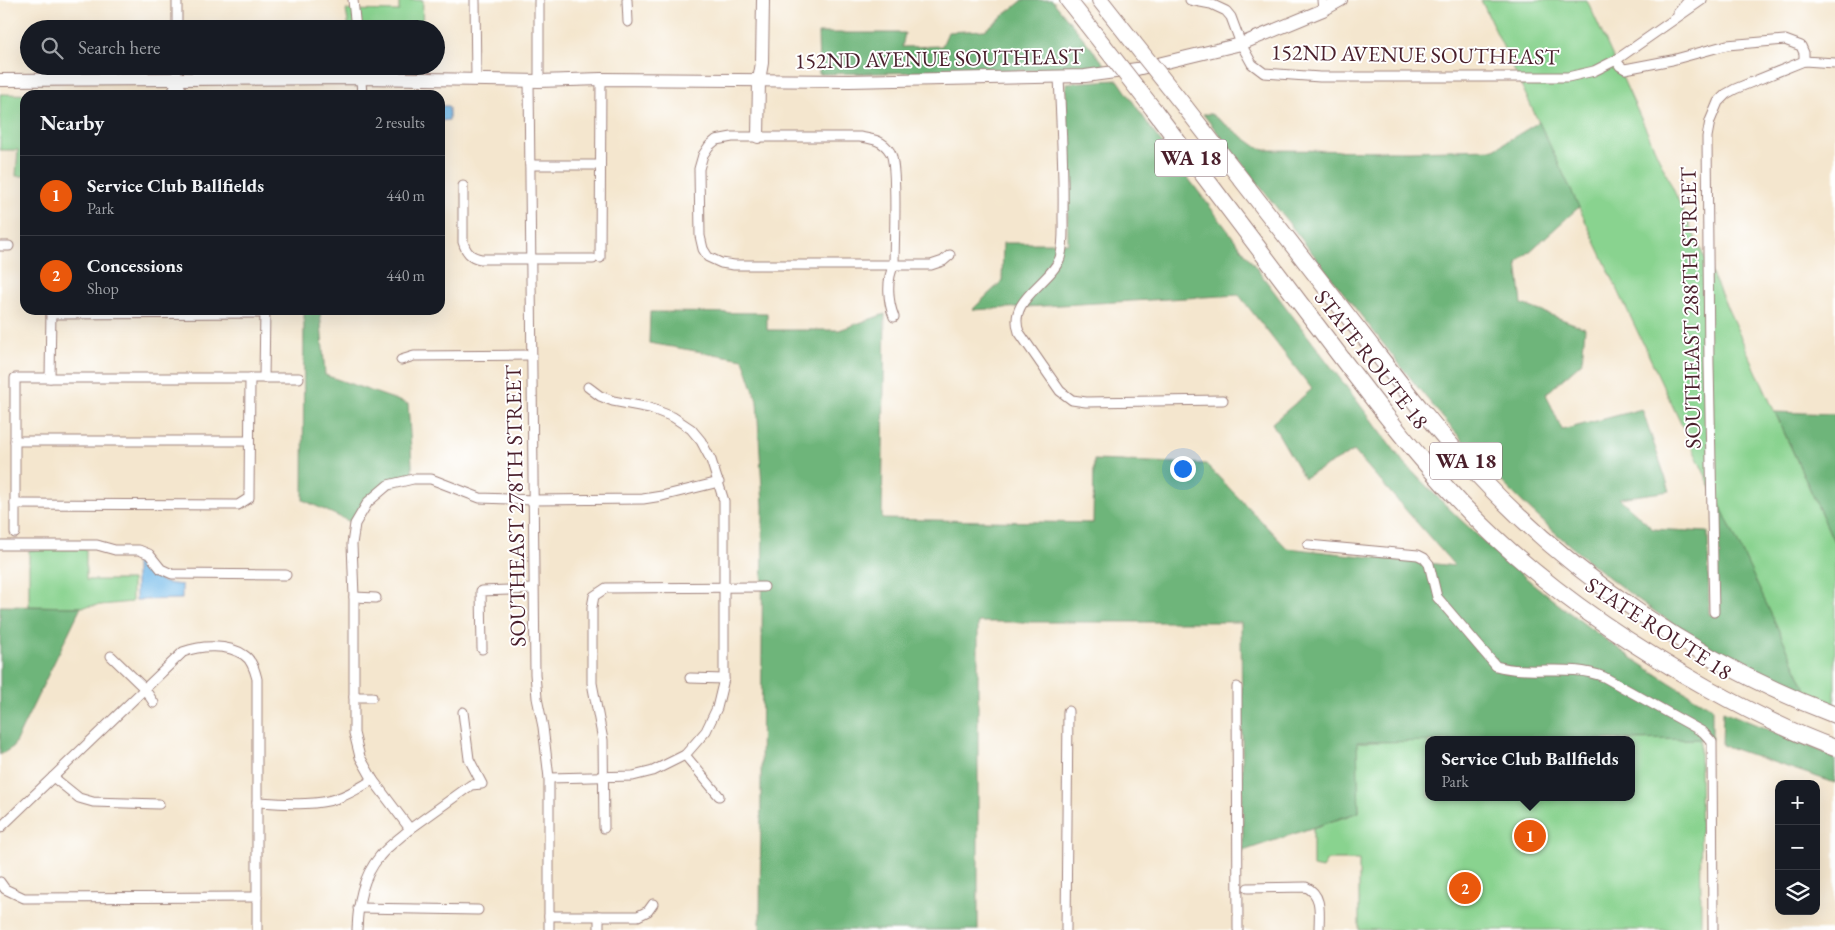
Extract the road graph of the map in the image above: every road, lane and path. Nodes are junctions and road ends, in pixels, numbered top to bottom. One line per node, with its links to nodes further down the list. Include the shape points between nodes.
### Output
1 (177, 0): 14 (street)
2 (353, 0): 15 (street)
3 (475, 0): 28 (street)
4 (539, 0): 31 (street, SOUTHEAST 278TH STREET)
5 (627, 0): 17 (street)
6 (763, 0): 32 (street)
7 (1068, 0): 81 (highway, STATE ROUTE 18 / WA 18, bridge, via 1392,425 1447,489 1502,543 1615,632 1676,670 1746,710)
8 (1100, 0): 80 (highway, STATE ROUTE 18 / WA 18, bridge, via 1422,411 1474,471 1533,528 1594,580 1647,617 1710,657)
9 (1190, 0): 18 (street, via 1226,11)
10 (1341, 0): 13 (street)
11 (1689, 0): 16 (street)
12 (1702, 0): 16 (street, 152ND AVENUE SOUTHEAST)
13 (1322, 5): 18 (street)
14 (177, 20)
15 (355, 20)
16 (1673, 20): 19 (street, 152ND AVENUE SOUTHEAST)
17 (628, 22)
18 (1241, 44): 19 (street, 152ND AVENUE SOUTHEAST, via 1260,72 1295,76 1568,77 1594,71); 27 (street, 152ND AVENUE SOUTHEAST, via 1138,69)
19 (1616, 60): 20 (street, via 1625,68 1672,60 1727,45 1785,40 1801,46)
20 (1804, 60): 21 (street); 68 (street, SOUTHEAST 288TH STREET, via 1726,94 1714,111 1708,136 1708,364)
21 (1835, 63)
22 (126, 75): 30 (street, 152ND AVENUE SOUTHEAST)
23 (177, 75): 33 (street)
24 (178, 75): 34 (street)
25 (361, 75): 35 (street)
26 (410, 75): 28 (street, 152ND AVENUE SOUTHEAST)
27 (1059, 77): 32 (street, 152ND AVENUE SOUTHEAST); 53 (street, via 1063,239 1060,258 1027,295 1017,326 1019,332 1060,391 1072,400)
28 (476, 79): 31 (street, 152ND AVENUE SOUTHEAST)
29 (601, 79): 31 (street, 152ND AVENUE SOUTHEAST); 32 (street, 152ND AVENUE SOUTHEAST); 41 (street, via 596,258)
30 (0, 80)
31 (534, 80): 37 (street, SOUTHEAST 278TH STREET)
32 (759, 80): 36 (street)
33 (173, 90)
34 (182, 90)
35 (362, 90)
36 (758, 137): 42 (street, via 860,137 876,139 886,147 891,152 894,173); 42 (street, via 716,140 703,155 699,169 700,236 708,258 734,265)
37 (530, 165): 38 (street); 41 (street, SOUTHEAST 278TH STREET)
38 (595, 165)
39 (463, 186): 41 (street, via 463,242 472,258)
40 (950, 255): 42 (street, via 935,265)
41 (531, 260): 46 (street, SOUTHEAST 278TH STREET)
42 (894, 265): 45 (street, via 889,273 890,308)
43 (51, 315): 48 (street)
44 (265, 315): 50 (street)
45 (894, 317)
46 (532, 355): 47 (street, via 414,356); 57 (street, SOUTHEAST 278TH STREET)
47 (401, 360)
48 (50, 378): 49 (street); 55 (street, via 16,378)
49 (250, 378): 50 (street); 54 (street)
50 (264, 378): 51 (street)
51 (300, 378)
52 (588, 387): 56 (street, via 613,401 650,408 673,417 691,429 701,441)
53 (1223, 400)
54 (249, 440): 55 (street); 58 (street, via 249,494 246,502 238,505)
55 (15, 441): 58 (street)
56 (719, 482): 57 (street, via 642,499); 64 (street, via 724,501)
57 (534, 500): 65 (street, SOUTHEAST 278TH STREET); 66 (street, via 480,498 431,478 397,482 380,491 368,502 355,524 352,544)
58 (15, 504): 59 (street)
59 (15, 533)
60 (0, 545): 62 (street, via 97,545 115,550 139,550 149,554 161,569 172,574)
61 (1308, 545): 108 (street, via 1418,555 1429,564 1436,597 1496,666 1592,672 1703,732 1712,742)
62 (286, 575)
63 (764, 587): 64 (street)
64 (725, 588): 72 (street); 84 (street, via 606,588 594,596 592,683 600,719)
65 (533, 589): 69 (street, via 481,591); 85 (street, SOUTHEAST 278TH STREET, via 537,698)
66 (354, 598): 67 (street); 75 (street)
67 (376, 598)
68 (1714, 612)
69 (482, 649)
70 (111, 656): 74 (street)
71 (690, 678): 72 (street)
72 (724, 679): 82 (street, via 717,708 706,731)
73 (1238, 687): 106 (street)
74 (144, 688): 77 (street); 83 (street); 88 (street, via 184,652 193,648 231,649 245,656 257,679)
75 (354, 696): 76 (street); 86 (street, via 354,733 360,758)
76 (372, 696)
77 (154, 703)
78 (1068, 711): 105 (street)
79 (463, 712): 92 (street, via 469,759 482,784 471,785)
80 (1835, 715)
81 (1835, 748)
82 (685, 755): 84 (street, via 653,771 634,776); 87 (street)
83 (53, 776): 89 (street, via 69,792 93,802); 90 (street)
84 (604, 777): 85 (street); 91 (street)
85 (549, 778): 99 (street, SOUTHEAST 278TH STREET)
86 (373, 780): 88 (street, via 339,798 326,801); 92 (street)
87 (718, 796)
88 (257, 802): 95 (street)
89 (159, 804)
90 (0, 828)
91 (604, 828)
92 (410, 829): 97 (street, via 380,855 367,879)
93 (0, 882): 95 (street, via 5,890 24,898)
94 (1248, 888): 107 (street, via 1306,887 1314,892 1319,902)
95 (257, 897): 101 (street)
96 (653, 904): 100 (street, via 638,916)
97 (358, 908): 98 (street); 102 (street)
98 (478, 910)
99 (549, 916): 100 (street); 103 (street, SOUTHEAST 278TH STREET)
100 (599, 916): 104 (street)
101 (257, 930)
102 (357, 930)
103 (549, 930)
104 (599, 930)
105 (1066, 930)
106 (1238, 930)
107 (1319, 930)
108 (1713, 930)

